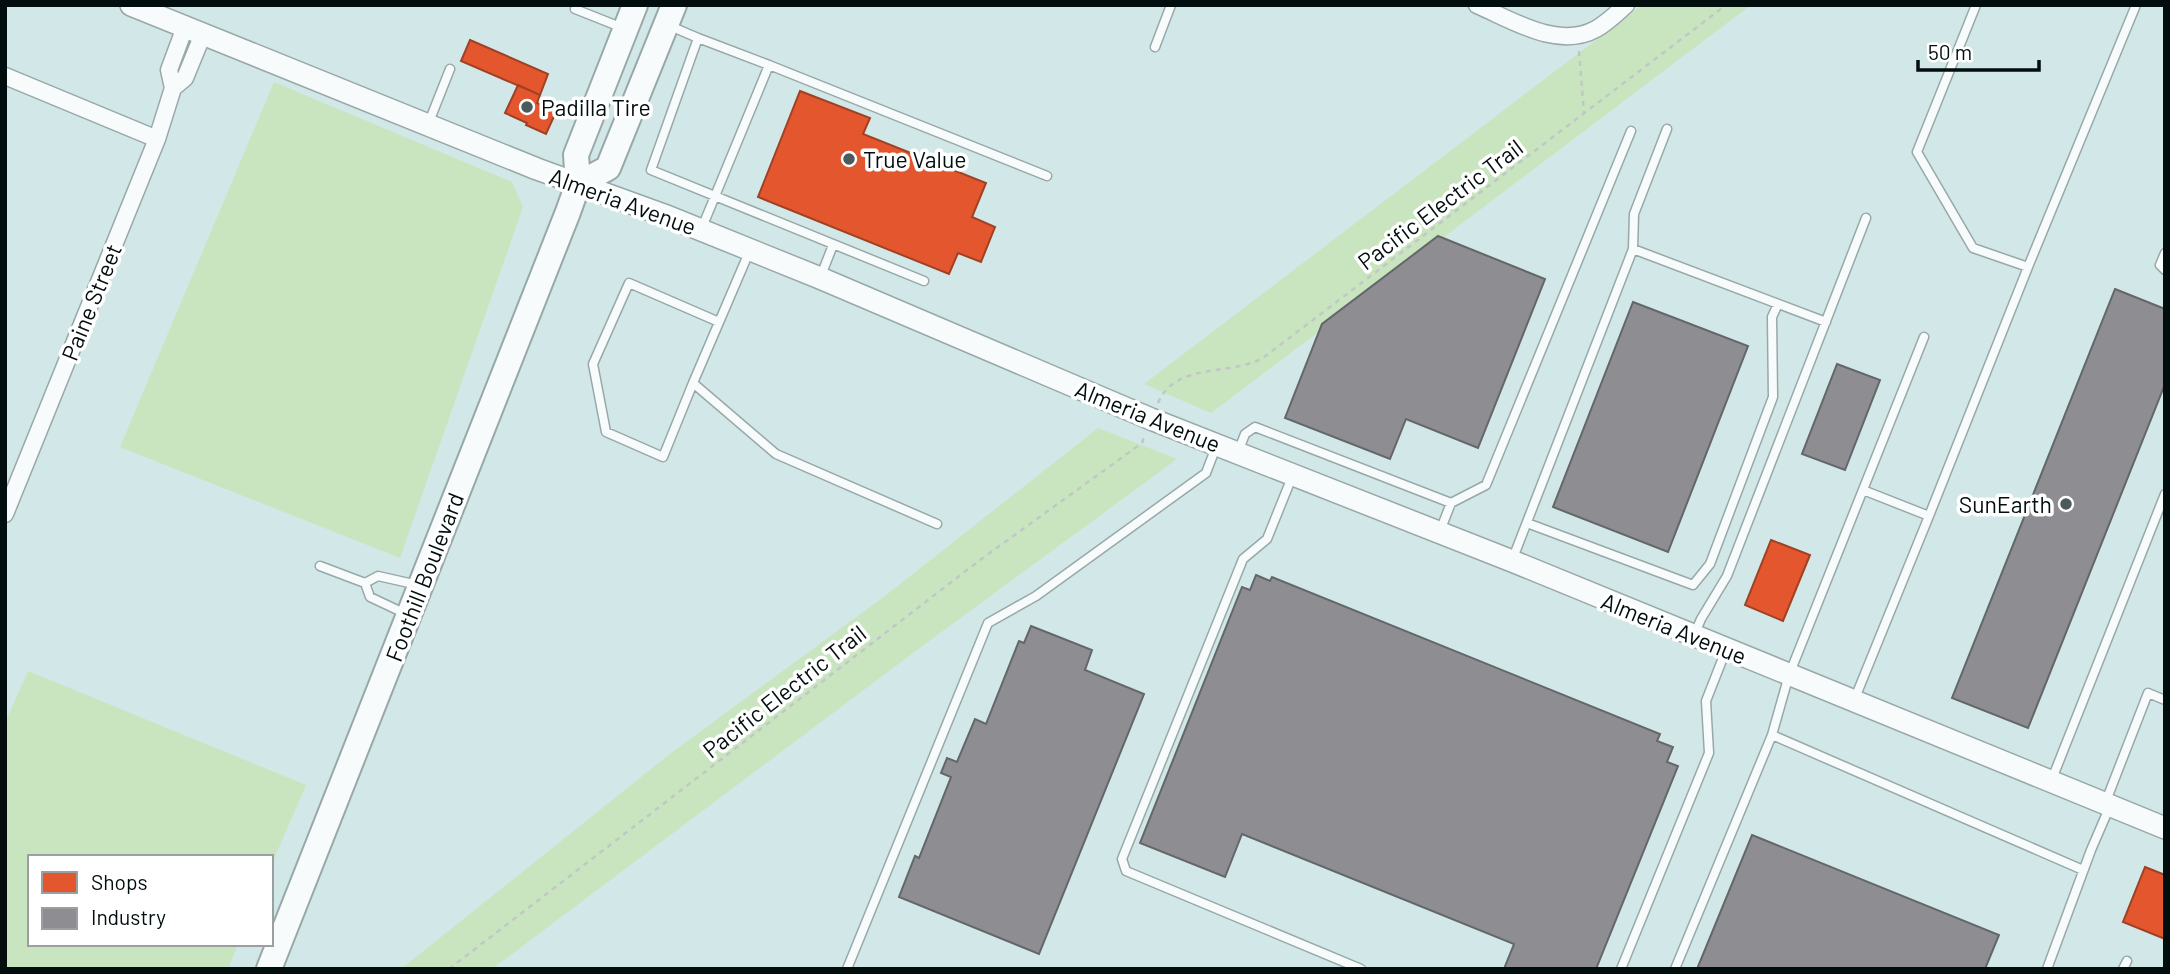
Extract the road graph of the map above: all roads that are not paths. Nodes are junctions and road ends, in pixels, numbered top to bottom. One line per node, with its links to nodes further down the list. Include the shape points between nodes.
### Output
1 (131, 5): 11 (street, Almeria Avenue)
2 (635, 5): 10 (main road, Foothill Boulevard)
3 (1171, 5): 13 (lane)
4 (1476, 5): 5 (street, via 1548,35 1578,37 1597,29)
5 (1626, 5)
6 (1976, 5): 30 (lane, via 1917,152 1973,247)
7 (2136, 5): 30 (lane)
8 (575, 9): 10 (lane)
9 (670, 15): 12 (lane); 22 (main road, via 608,168)
10 (625, 29): 22 (main road, Foothill Boulevard, via 576,155)
11 (194, 31): 17 (street, Almeria Avenue); 20 (street, Paine Street, via 169,70 173,88)
12 (698, 38): 14 (lane); 23 (lane, via 651,170)
13 (1155, 47)
14 (769, 65): 21 (lane); 23 (lane)
15 (450, 69): 17 (lane)
16 (5, 76): 20 (street)
17 (428, 125): 22 (street, Almeria Avenue)
18 (1667, 130): 27 (lane, via 1634,214)
19 (1631, 131): 44 (lane, via 1486,485)
20 (157, 139): 45 (street, Paine Street)
21 (1047, 176)
22 (578, 184): 25 (street, Almeria Avenue); 53 (main road, Foothill Boulevard)
23 (714, 197): 25 (lane); 26 (lane)
24 (1866, 218): 36 (lane)
25 (701, 230): 28 (street, Almeria Avenue)
26 (834, 246): 32 (lane); 33 (lane)
27 (1633, 249): 34 (lane); 47 (lane)
28 (750, 250): 32 (street, Almeria Avenue); 35 (lane)
29 (2165, 253): 31 (lane)
30 (2028, 267): 46 (lane)
31 (2162, 267)
32 (820, 278): 39 (street, Almeria Avenue)
33 (924, 281)
34 (1778, 304): 36 (lane); 47 (lane, via 1772,317 1773,397 1710,564 1693,585)
35 (719, 322): 38 (lane); 38 (lane, via 629,282 593,364 606,432 663,457)
36 (1826, 322): 55 (lane, via 1727,576)
37 (1924, 337): 42 (lane)
38 (693, 383): 48 (lane, via 776,454)
39 (1217, 445): 40 (street, Almeria Avenue); 66 (lane, via 1206,473 1037,596 988,624)
40 (1238, 453): 41 (street, Almeria Avenue); 44 (lane, via 1245,434 1255,427)
41 (1293, 475): 49 (street, Almeria Avenue); 67 (lane, via 1268,539 1243,559 1122,859 1126,871)
42 (1863, 490): 46 (lane); 57 (lane)
43 (2165, 494): 61 (lane)
44 (1451, 503): 49 (lane)
45 (5, 514)
46 (1929, 516): 59 (lane)
47 (1527, 523): 50 (lane)
48 (937, 524)
49 (1440, 532): 50 (street, Almeria Avenue)
50 (1512, 561): 55 (street, Almeria Avenue)
51 (320, 566): 52 (lane)
52 (365, 583): 53 (lane, via 378,576); 54 (lane, via 370,597)
53 (421, 586): 54 (main road, Foothill Boulevard)
54 (409, 616): 65 (main road, Foothill Boulevard)
55 (1694, 636): 56 (street, Almeria Avenue)
56 (1727, 649): 57 (street, Almeria Avenue); 68 (lane, via 1706,701 1709,753)
57 (1789, 675): 59 (street, Almeria Avenue); 60 (lane)
58 (2165, 699): 62 (lane, via 2148,693)
59 (1854, 701): 61 (street, Almeria Avenue)
60 (1772, 735): 64 (lane); 69 (lane)
61 (2050, 781): 62 (street, Almeria Avenue)
62 (2107, 805): 63 (street, Almeria Avenue); 64 (lane)
63 (2165, 828)
64 (2083, 870): 70 (lane)
65 (269, 969)
66 (847, 969)
67 (1361, 969)
68 (1622, 969)
69 (1675, 969)
70 (2047, 969)

